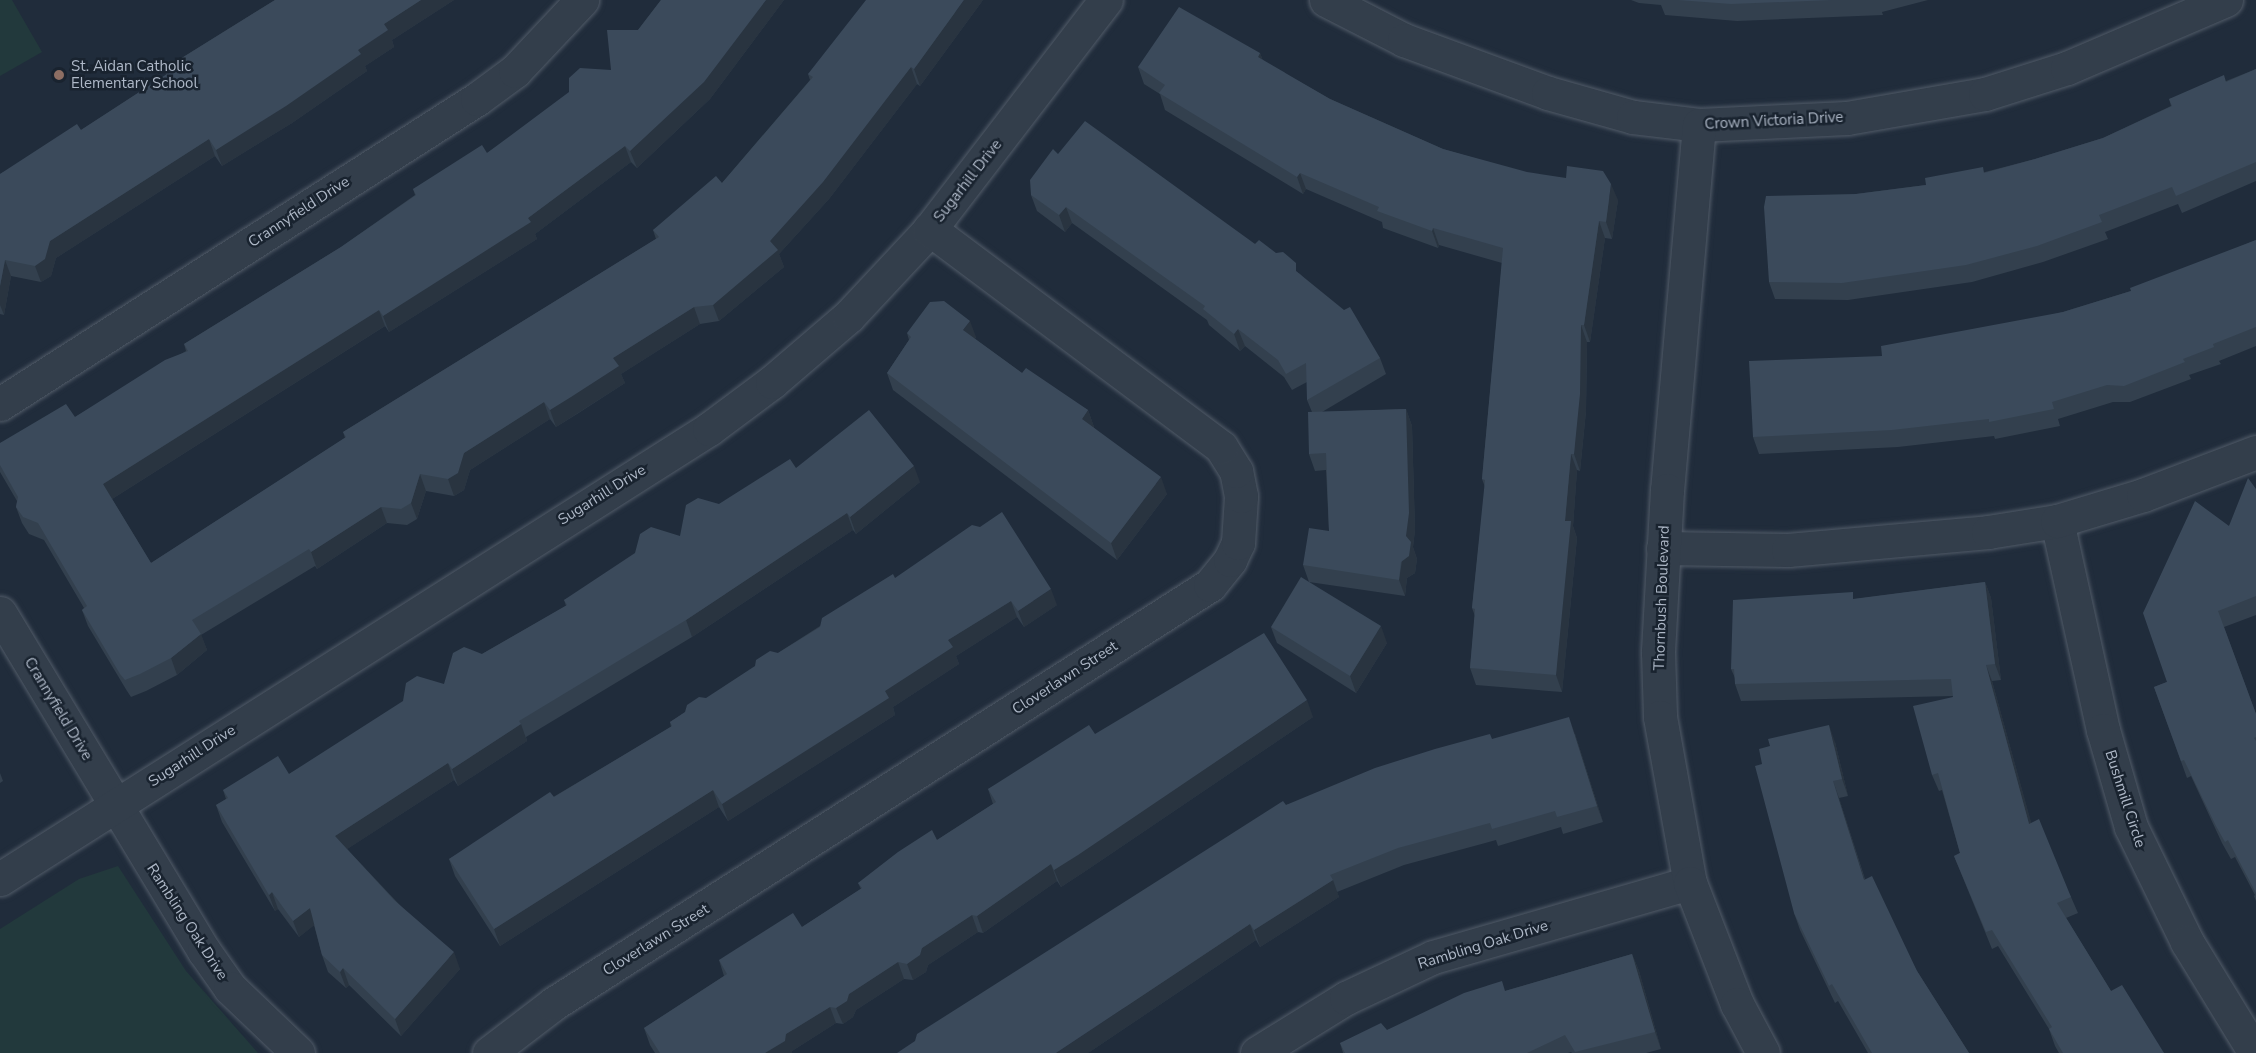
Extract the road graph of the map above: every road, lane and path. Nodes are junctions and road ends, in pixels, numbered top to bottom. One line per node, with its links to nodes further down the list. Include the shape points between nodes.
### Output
1 (582, 0): 7 (street, Crannyfield Drive, via 515,71 477,99)
2 (1106, 0): 6 (street, Sugarhill Drive)
3 (1326, 0): 5 (street, Crown Victoria Drive, via 1404,40 1548,93 1633,117)
4 (2226, 0): 5 (street, Crown Victoria Drive, via 2067,68 1985,94 1847,118)
5 (1699, 125): 10 (street, Thornbush Boulevard)
6 (930, 229): 12 (street, Sugarhill Drive, via 849,316 709,429); 16 (street, Cloverlawn Street, via 1221,447 1236,471 1241,496 1238,543 1230,560 1210,585 553,1004)
7 (0, 404)
8 (2256, 452): 9 (street, via 2142,495)
9 (2056, 521): 10 (street, via 1875,544 1788,550); 19 (street, Bushmill Circle, via 2103,730 2131,827 2187,942)
10 (1663, 548): 14 (street, Thornbush Boulevard, via 1658,652 1660,717)
11 (0, 613): 12 (street, Crannyfield Drive)
12 (115, 806): 13 (street, Sugarhill Drive); 15 (street, Rambling Oak Drive, via 230,988)
13 (0, 879)
14 (1690, 883): 17 (street, Rambling Oak Drive, via 1433,957 1346,998); 18 (street, Thornbush Boulevard, via 1737,1004)
15 (298, 1053)
16 (489, 1053)
17 (1257, 1053)
18 (1763, 1053)
19 (2255, 1053)

